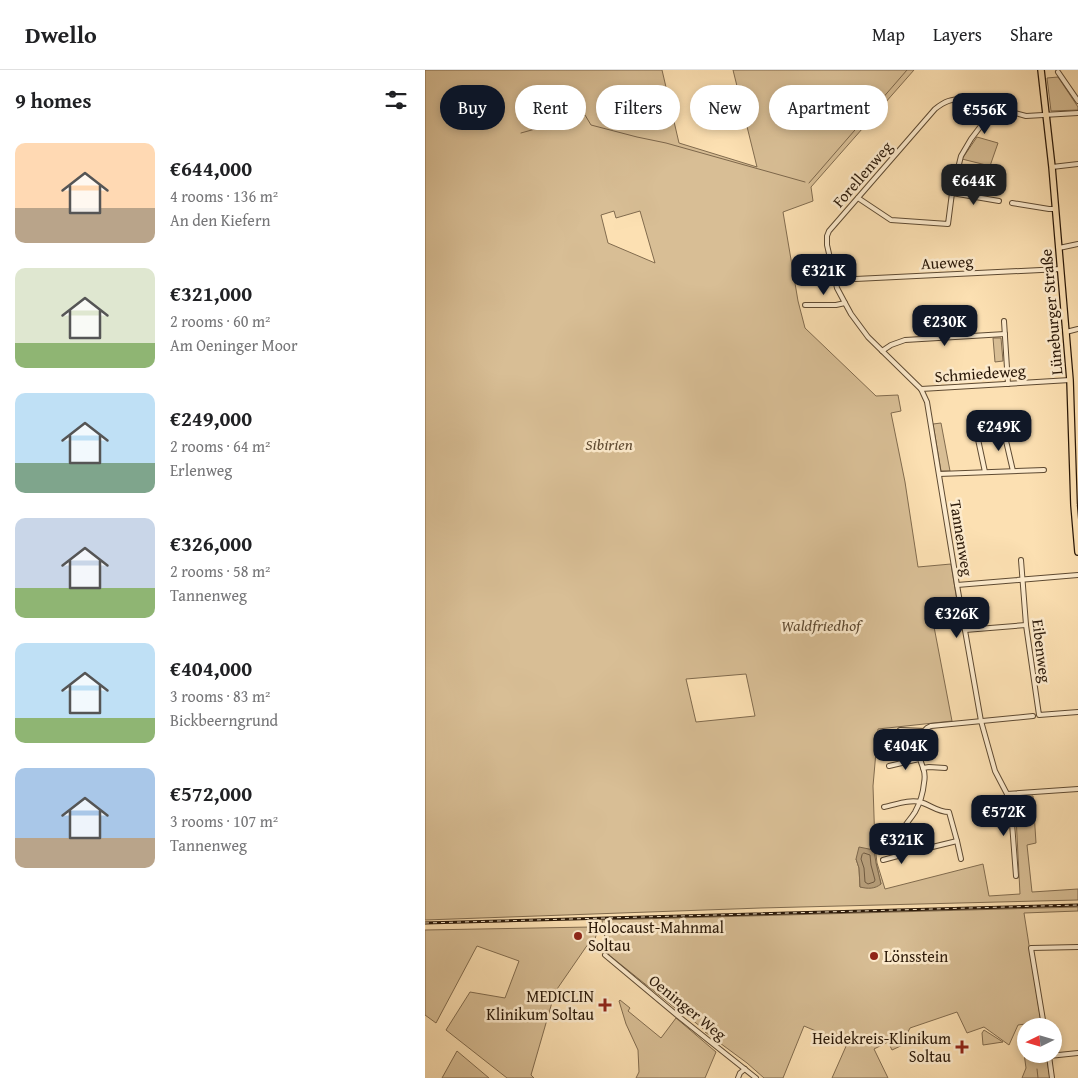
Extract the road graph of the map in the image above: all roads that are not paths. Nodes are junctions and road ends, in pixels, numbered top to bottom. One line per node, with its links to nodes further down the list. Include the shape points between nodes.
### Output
1 (1041, 70): 6 (main road, Lüneburger Straße)
2 (1058, 72): 3 (street)
3 (1078, 100)
4 (991, 107): 6 (street, Forellenweg, via 1026,116); 9 (street, via 961,156); 10 (street, Forellenweg, via 964,99 943,102)
5 (1078, 113): 6 (street, Forellenweg)
6 (1047, 115): 8 (main road, Lüneburger Straße)
7 (1078, 164): 8 (street)
8 (1052, 167): 13 (main road, Lüneburger Straße)
9 (952, 193): 10 (street, via 948,224 891,220); 11 (street)
10 (858, 198): 14 (street, Forellenweg)
11 (999, 201)
12 (1012, 203): 13 (street)
13 (1055, 209): 16 (main road, Lüneburger Straße)
14 (829, 231): 18 (street, Tannenweg, via 827,245)
15 (1078, 244): 16 (street)
16 (1059, 248): 17 (main road, Lüneburger Straße)
17 (1061, 269): 18 (street, Aueweg); 23 (main road, Lüneburger Straße)
18 (835, 280): 19 (street, Tannenweg)
19 (845, 303): 20 (street); 25 (street, Tannenweg, via 863,331)
20 (805, 305)
21 (1004, 321): 24 (street)
22 (1078, 329): 23 (street)
23 (1066, 332): 26 (main road, Lüneburger Straße)
24 (1005, 334): 25 (street, via 905,340); 27 (street)
25 (882, 351): 28 (street, Tannenweg)
26 (1070, 380): 27 (street, Schmiedeweg); 31 (main road, Lüneburger Straße)
27 (1008, 384): 28 (street, Schmiedeweg)
28 (921, 389): 35 (street, Tannenweg, via 927,402)
29 (1003, 428): 33 (street)
30 (976, 430): 34 (street)
31 (1075, 440): 36 (main road, Lüneburger Straße, via 1074,505)
32 (1044, 470): 33 (street)
33 (1013, 471): 34 (street)
34 (985, 472): 35 (street)
35 (939, 474): 40 (street, Tannenweg)
36 (1078, 552)
37 (1021, 560): 39 (street, Eibenweg)
38 (1078, 575): 39 (street)
39 (1022, 580): 40 (street); 41 (street, Eibenweg)
40 (957, 585): 42 (street, Tannenweg)
41 (1026, 625): 42 (street); 43 (street, Eibenweg, via 1039,715)
42 (965, 630): 45 (street, Tannenweg)
43 (1078, 712)
44 (1033, 716): 45 (street)
45 (981, 721): 47 (street, via 931,726); 53 (street, Tannenweg, via 995,771)
46 (900, 730): 47 (street)
47 (924, 731): 48 (street)
48 (919, 759): 49 (street); 50 (street)
49 (889, 766)
50 (923, 768): 51 (street); 54 (street, via 925,778)
51 (945, 768)
52 (1078, 788): 53 (street)
53 (1007, 794): 60 (street, Tannenweg)
54 (920, 802): 55 (street); 56 (street, via 949,812); 57 (street, via 904,826 904,838)
55 (885, 807)
56 (957, 841): 57 (street, via 920,850 914,845); 58 (street)
57 (910, 848): 59 (street, via 905,854)
58 (961, 859)
59 (883, 860)
60 (1016, 876)
61 (1078, 946): 63 (street, via 1031,948)
62 (605, 955): 67 (street, Oeninger Weg)
63 (1043, 1018)
64 (1078, 1053): 65 (street)
65 (1063, 1054)
66 (1050, 1063): 70 (street)
67 (745, 1069): 68 (street); 69 (street, Oeninger Weg)
68 (739, 1078)
69 (756, 1078)
70 (1052, 1078)

